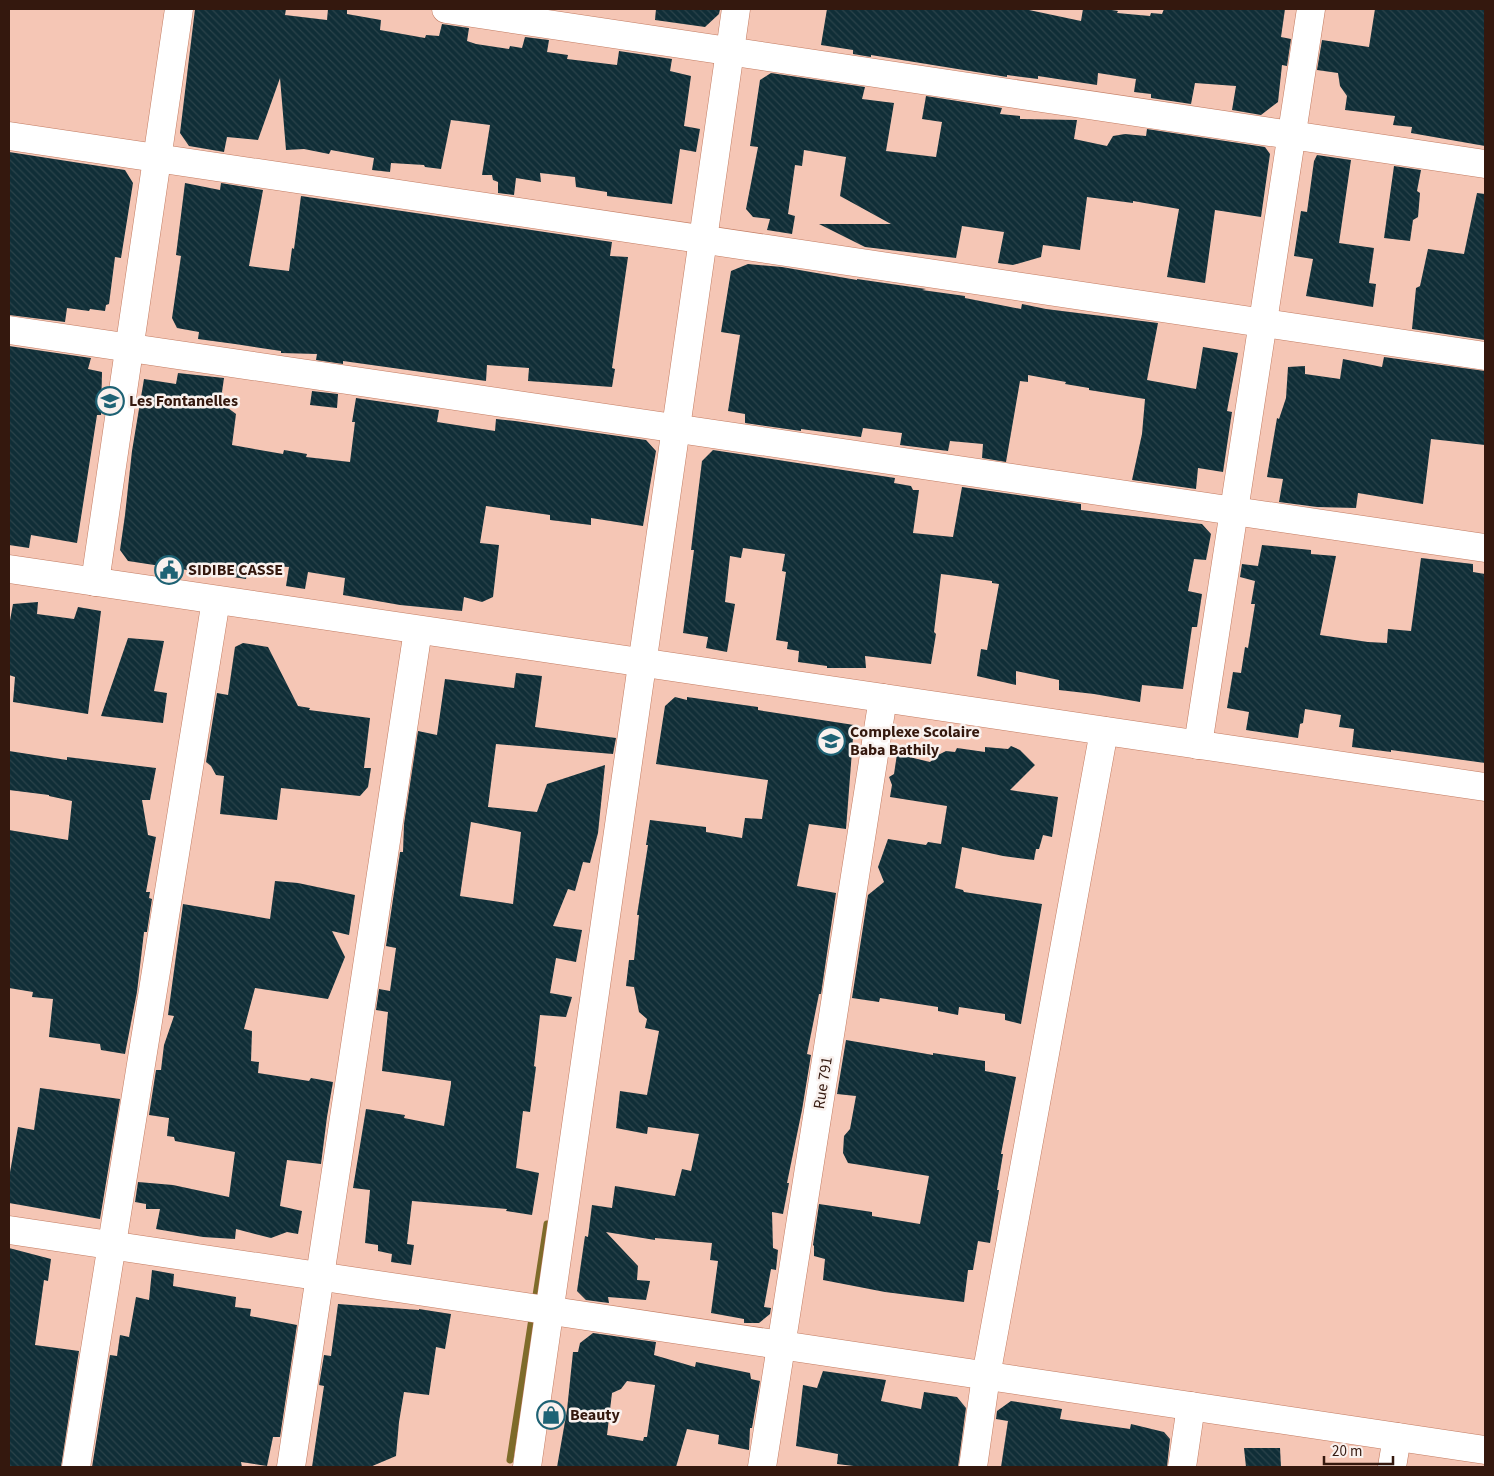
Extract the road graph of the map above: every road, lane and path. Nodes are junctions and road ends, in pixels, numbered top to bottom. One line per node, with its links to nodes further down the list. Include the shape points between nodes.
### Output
1 (179, 9): 8 (street)
2 (446, 9): 5 (street)
3 (736, 9): 5 (street)
4 (1311, 9): 6 (street)
5 (729, 51): 6 (street); 10 (street)
6 (1292, 135): 9 (street); 11 (street)
7 (9, 136): 8 (street)
8 (157, 158): 10 (street); 13 (street)
9 (1485, 164)
10 (702, 240): 11 (street); 15 (street)
11 (1263, 323): 14 (street); 16 (street)
12 (9, 330): 13 (street)
13 (129, 348): 15 (street); 19 (street)
14 (1485, 356)
15 (676, 428): 16 (street); 22 (street)
16 (1234, 511): 17 (street); 25 (street)
17 (1485, 548)
18 (9, 569): 19 (street)
19 (95, 582): 20 (street)
20 (216, 600): 21 (street); 28 (street)
21 (418, 630): 22 (street); 29 (street)
22 (642, 663): 23 (street); 30 (street)
23 (883, 698): 24 (street); 31 (street, Rue 791)
24 (1104, 731): 25 (street); 32 (street)
25 (1198, 745): 26 (street)
26 (1485, 787)
27 (9, 1230): 28 (street)
28 (112, 1245): 29 (street); 36 (street)
29 (320, 1276): 30 (street); 37 (street)
30 (549, 1310): 31 (street); 38 (street)
31 (782, 1345): 32 (street); 39 (street, Rue 791)
32 (986, 1376): 33 (street); 40 (street)
33 (1191, 1406): 34 (street); 41 (street)
34 (1397, 1437): 35 (street); 42 (street)
35 (1485, 1450)
36 (76, 1467)
37 (292, 1467)
38 (527, 1467)
39 (762, 1467)
40 (973, 1467)
41 (1182, 1467)
42 (1392, 1467)

